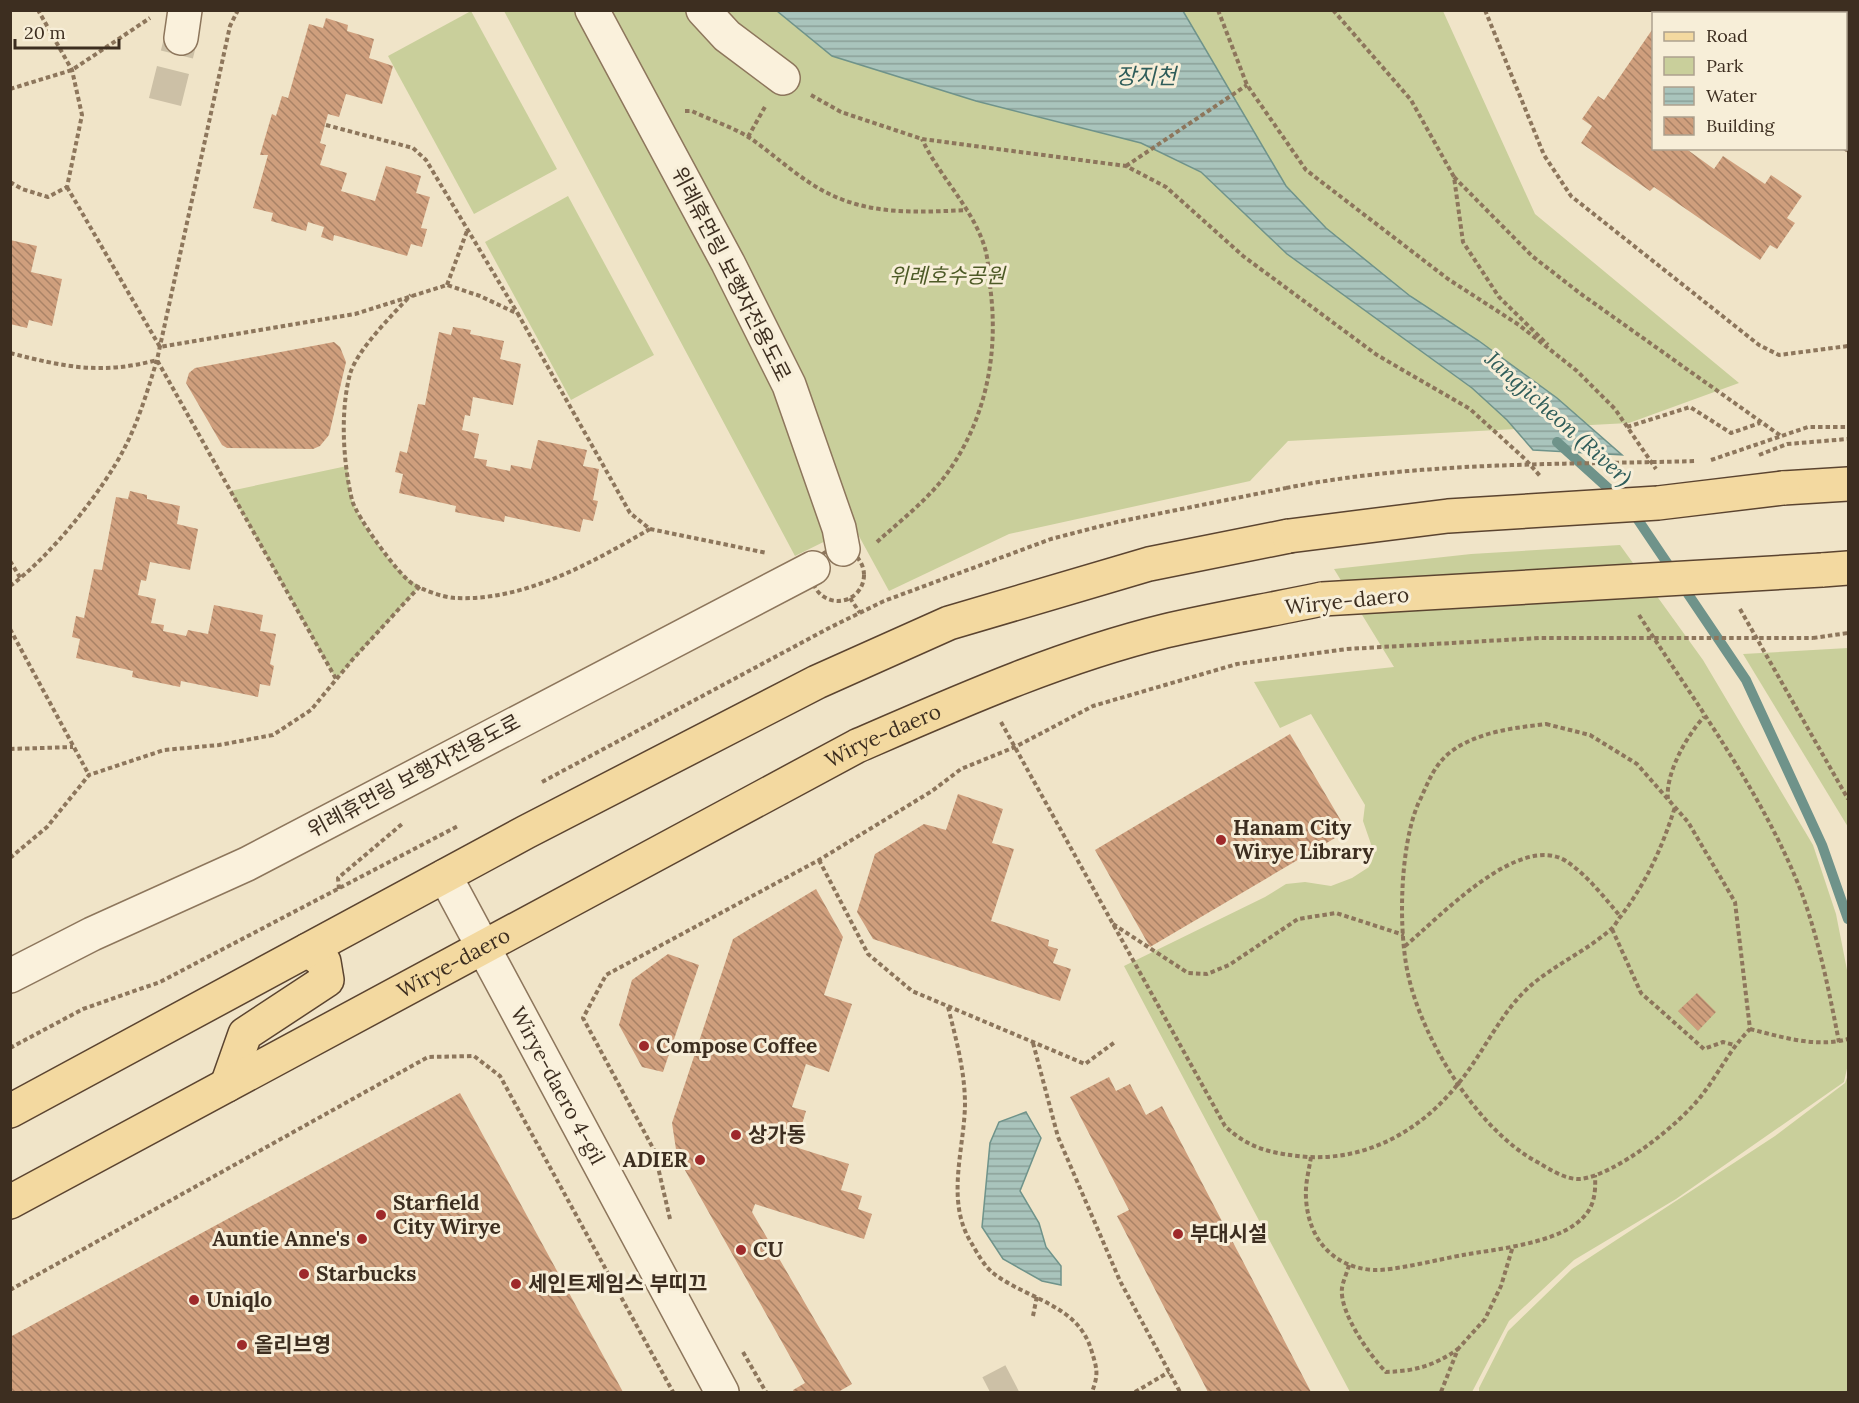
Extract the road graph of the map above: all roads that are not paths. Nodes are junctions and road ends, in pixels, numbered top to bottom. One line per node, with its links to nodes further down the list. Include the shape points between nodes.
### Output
1 (592, 10): 5 (street, 위례휴먼링 보행자전용도로, via 789,385 839,528)
2 (703, 10): 3 (street, via 727,36)
3 (783, 78)
4 (1848, 484): 8 (main road, bridge, via 1658,503 1448,516 1289,536 1149,564 949,623 807,688)
5 (856, 553)
6 (813, 568): 11 (street, 위례휴먼링 보행자전용도로, via 247,864)
7 (1835, 569): 9 (main road, Wirye-daero, bridge, via 1322,599 1164,631 984,692 857,746)
8 (445, 876): 9 (street, Wirye-daero 4-gil); 10 (main road)
9 (483, 947): 12 (main road, Wirye-daero); 15 (street, Wirye-daero 4-gil)
10 (308, 950): 12 (main road, via 324,962 327,980 245,1034); 13 (main road)
11 (10, 976)
12 (227, 1085): 14 (main road, Wirye-daero)
13 (10, 1111)
14 (10, 1202)
15 (722, 1392)

